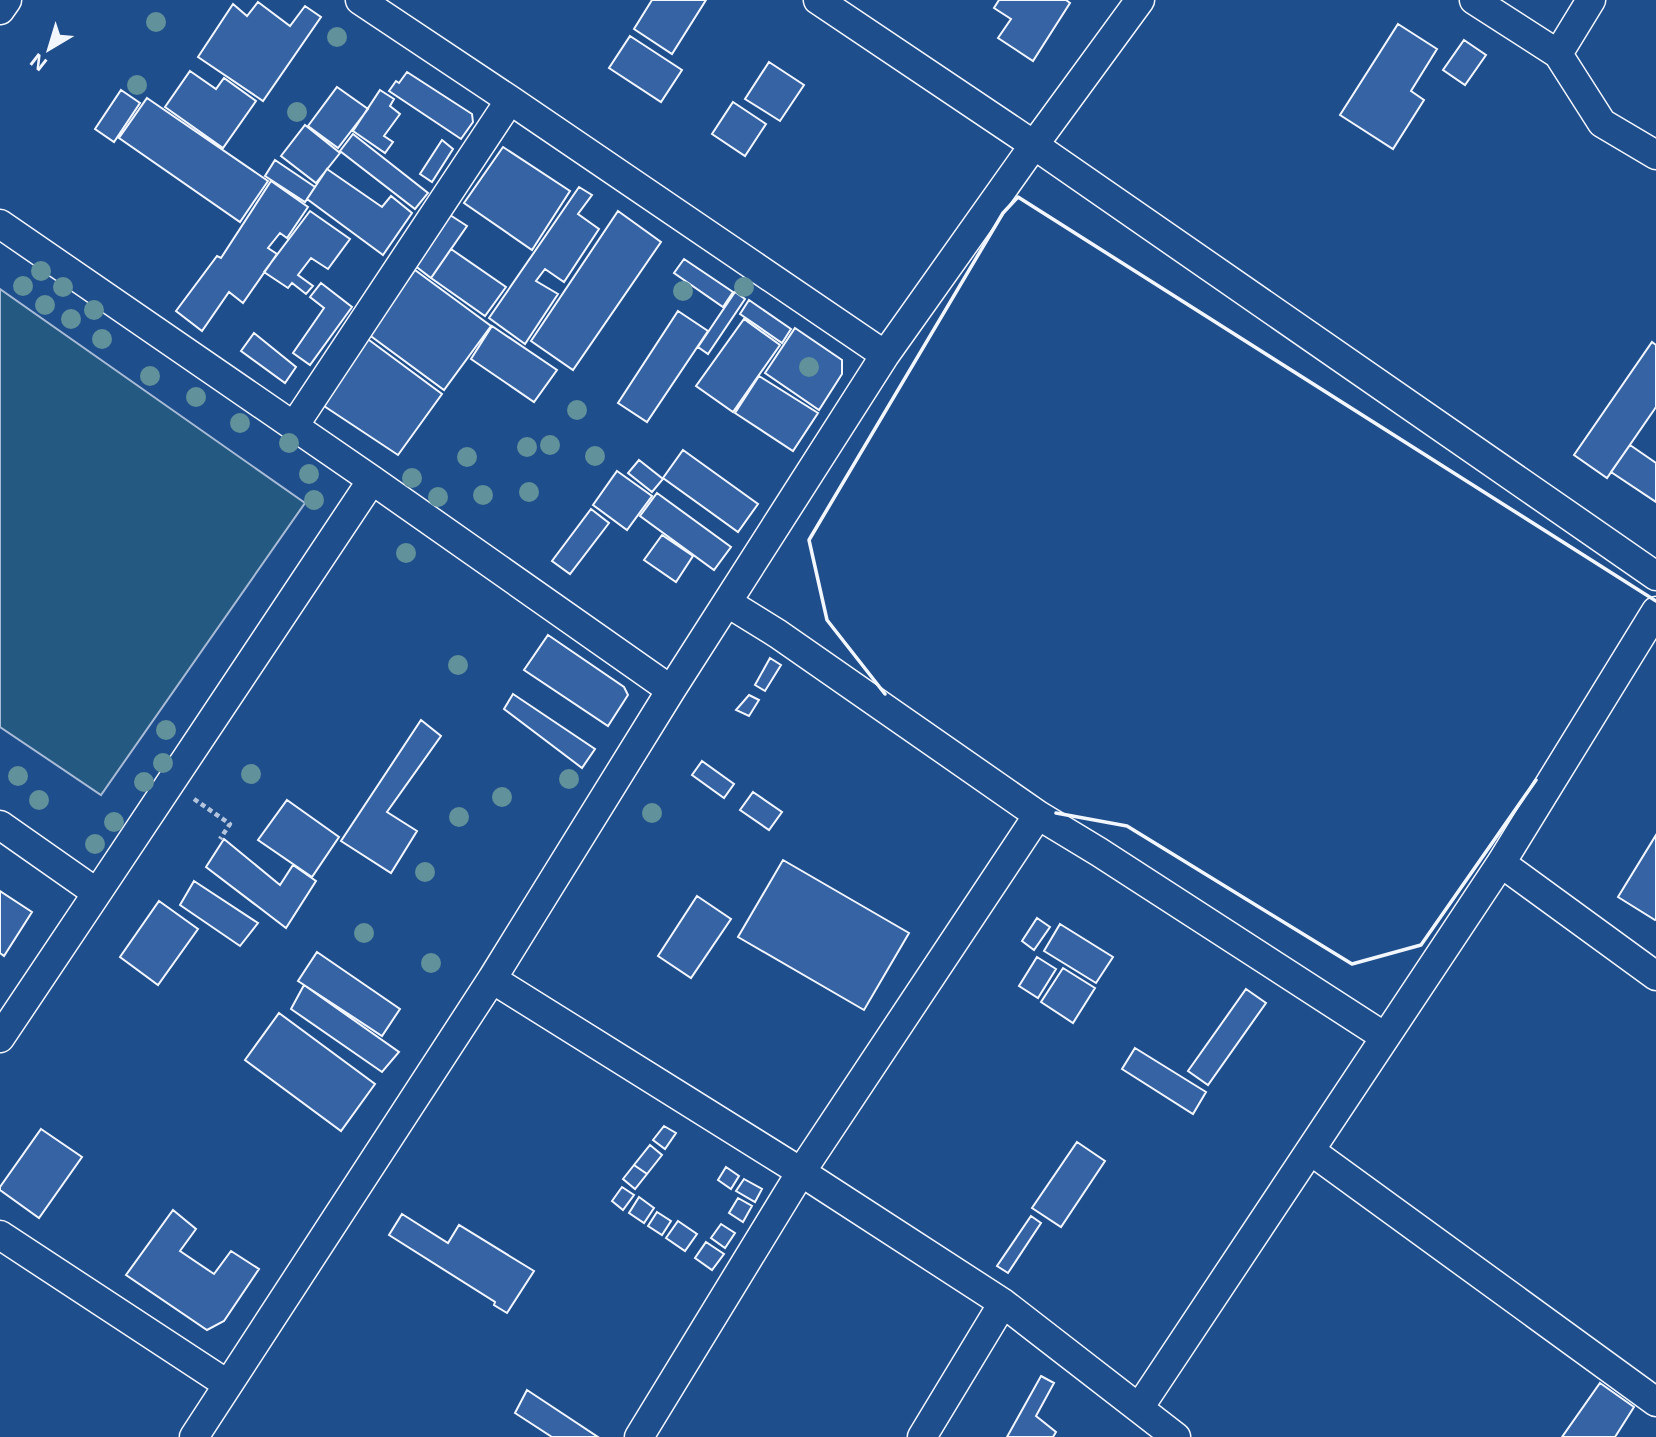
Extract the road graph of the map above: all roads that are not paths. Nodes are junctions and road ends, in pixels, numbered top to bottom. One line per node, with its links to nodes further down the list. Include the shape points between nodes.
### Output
1 (7, 0): 7 (street)
2 (360, 0): 9 (street)
3 (818, 0): 10 (street)
4 (1140, 0): 10 (street)
5 (1474, 0): 8 (street)
6 (1591, 0): 8 (street)
7 (0, 10)
8 (1559, 54): 11 (street, via 1602,123)
9 (510, 100): 13 (street); 14 (street)
10 (1034, 145): 13 (street); 16 (street)
11 (1656, 155)
12 (0, 223): 14 (street)
13 (885, 355): 17 (street)
14 (294, 426): 15 (street)
15 (372, 480): 19 (street); 23 (street)
16 (1656, 576)
17 (728, 603): 19 (street); 20 (street)
18 (1656, 611): 22 (street)
19 (671, 690): 25 (street)
20 (1038, 815): 26 (street); 29 (street)
21 (0, 825): 23 (street)
22 (1501, 863): 24 (street); 26 (street)
23 (97, 893): 27 (street)
24 (1656, 976)
25 (492, 979): 29 (street); 32 (street)
26 (1385, 1037): 28 (street)
27 (0, 1038)
28 (1311, 1152): 33 (street); 34 (street)
29 (801, 1172): 31 (street); 36 (street)
30 (0, 1235): 32 (street)
31 (1003, 1303): 34 (street); 37 (street)
32 (227, 1384): 35 (street)
33 (1656, 1402)
34 (1139, 1408): 38 (street)
35 (194, 1437)
36 (639, 1437)
37 (922, 1437)
38 (1176, 1437)

